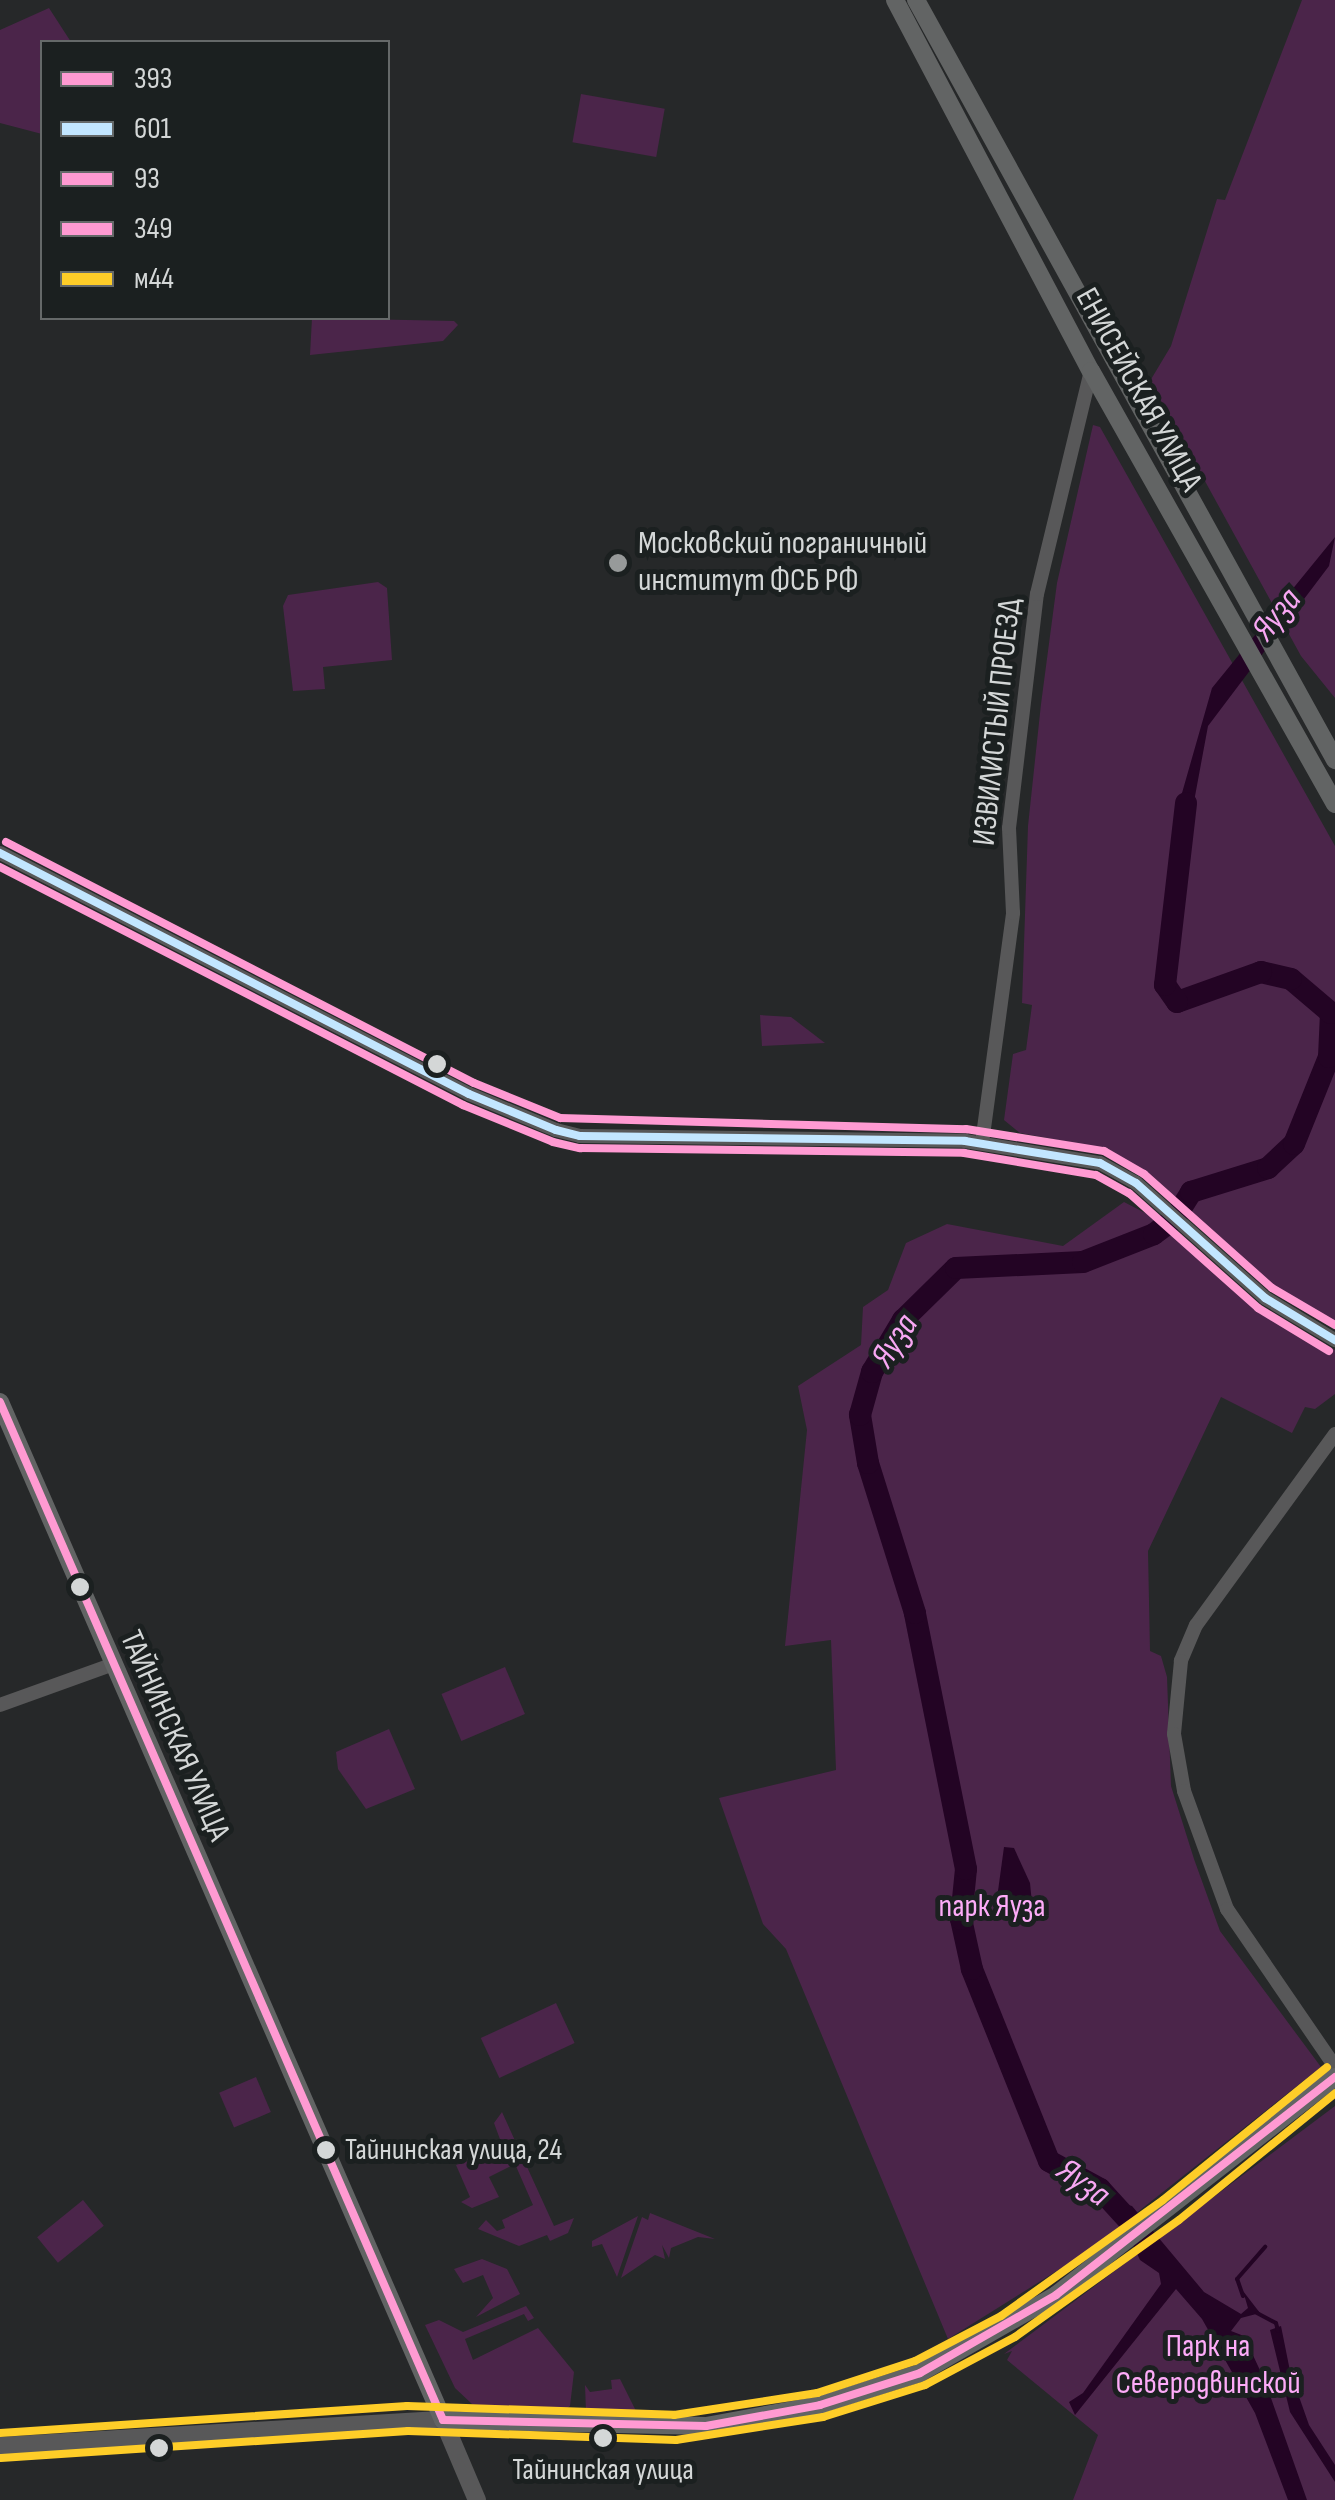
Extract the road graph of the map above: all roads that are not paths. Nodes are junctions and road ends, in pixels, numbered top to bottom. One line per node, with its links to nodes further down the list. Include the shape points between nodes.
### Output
1 (895, 0): 3 (main road, ЕНИСЕЙСКАЯ УЛИЦА)
2 (916, 0): 4 (main road, ЕНИСЕЙСКАЯ УЛИЦА)
3 (1091, 371): 5 (main road, ЕНИСЕЙСКАЯ УЛИЦА); 7 (street, ИЗВИЛИСТЫЙ ПРОЕЗД, via 1037,594 1009,828 1013,913)
4 (1335, 760)
5 (1335, 804)
6 (0, 854): 7 (street, via 468,1094 556,1130 580,1136)
7 (982, 1143): 8 (street, via 1100,1163 1148,1193 1265,1298)
8 (1335, 1340)
9 (0, 1402): 11 (main road, ТАЙНИНСКАЯ УЛИЦА)
10 (1335, 1434): 13 (street, via 1196,1625 1176,1689 1174,1734 1184,1791 1227,1909)
11 (110, 1665): 12 (street); 15 (main road, ТАЙНИНСКАЯ УЛИЦА)
12 (0, 1705)
13 (1335, 2067)
14 (1335, 2077): 15 (main road, via 1102,2262 1008,2327 935,2365 820,2404 675,2428)
15 (444, 2420): 16 (street); 17 (street)
16 (0, 2446)
17 (477, 2500)

